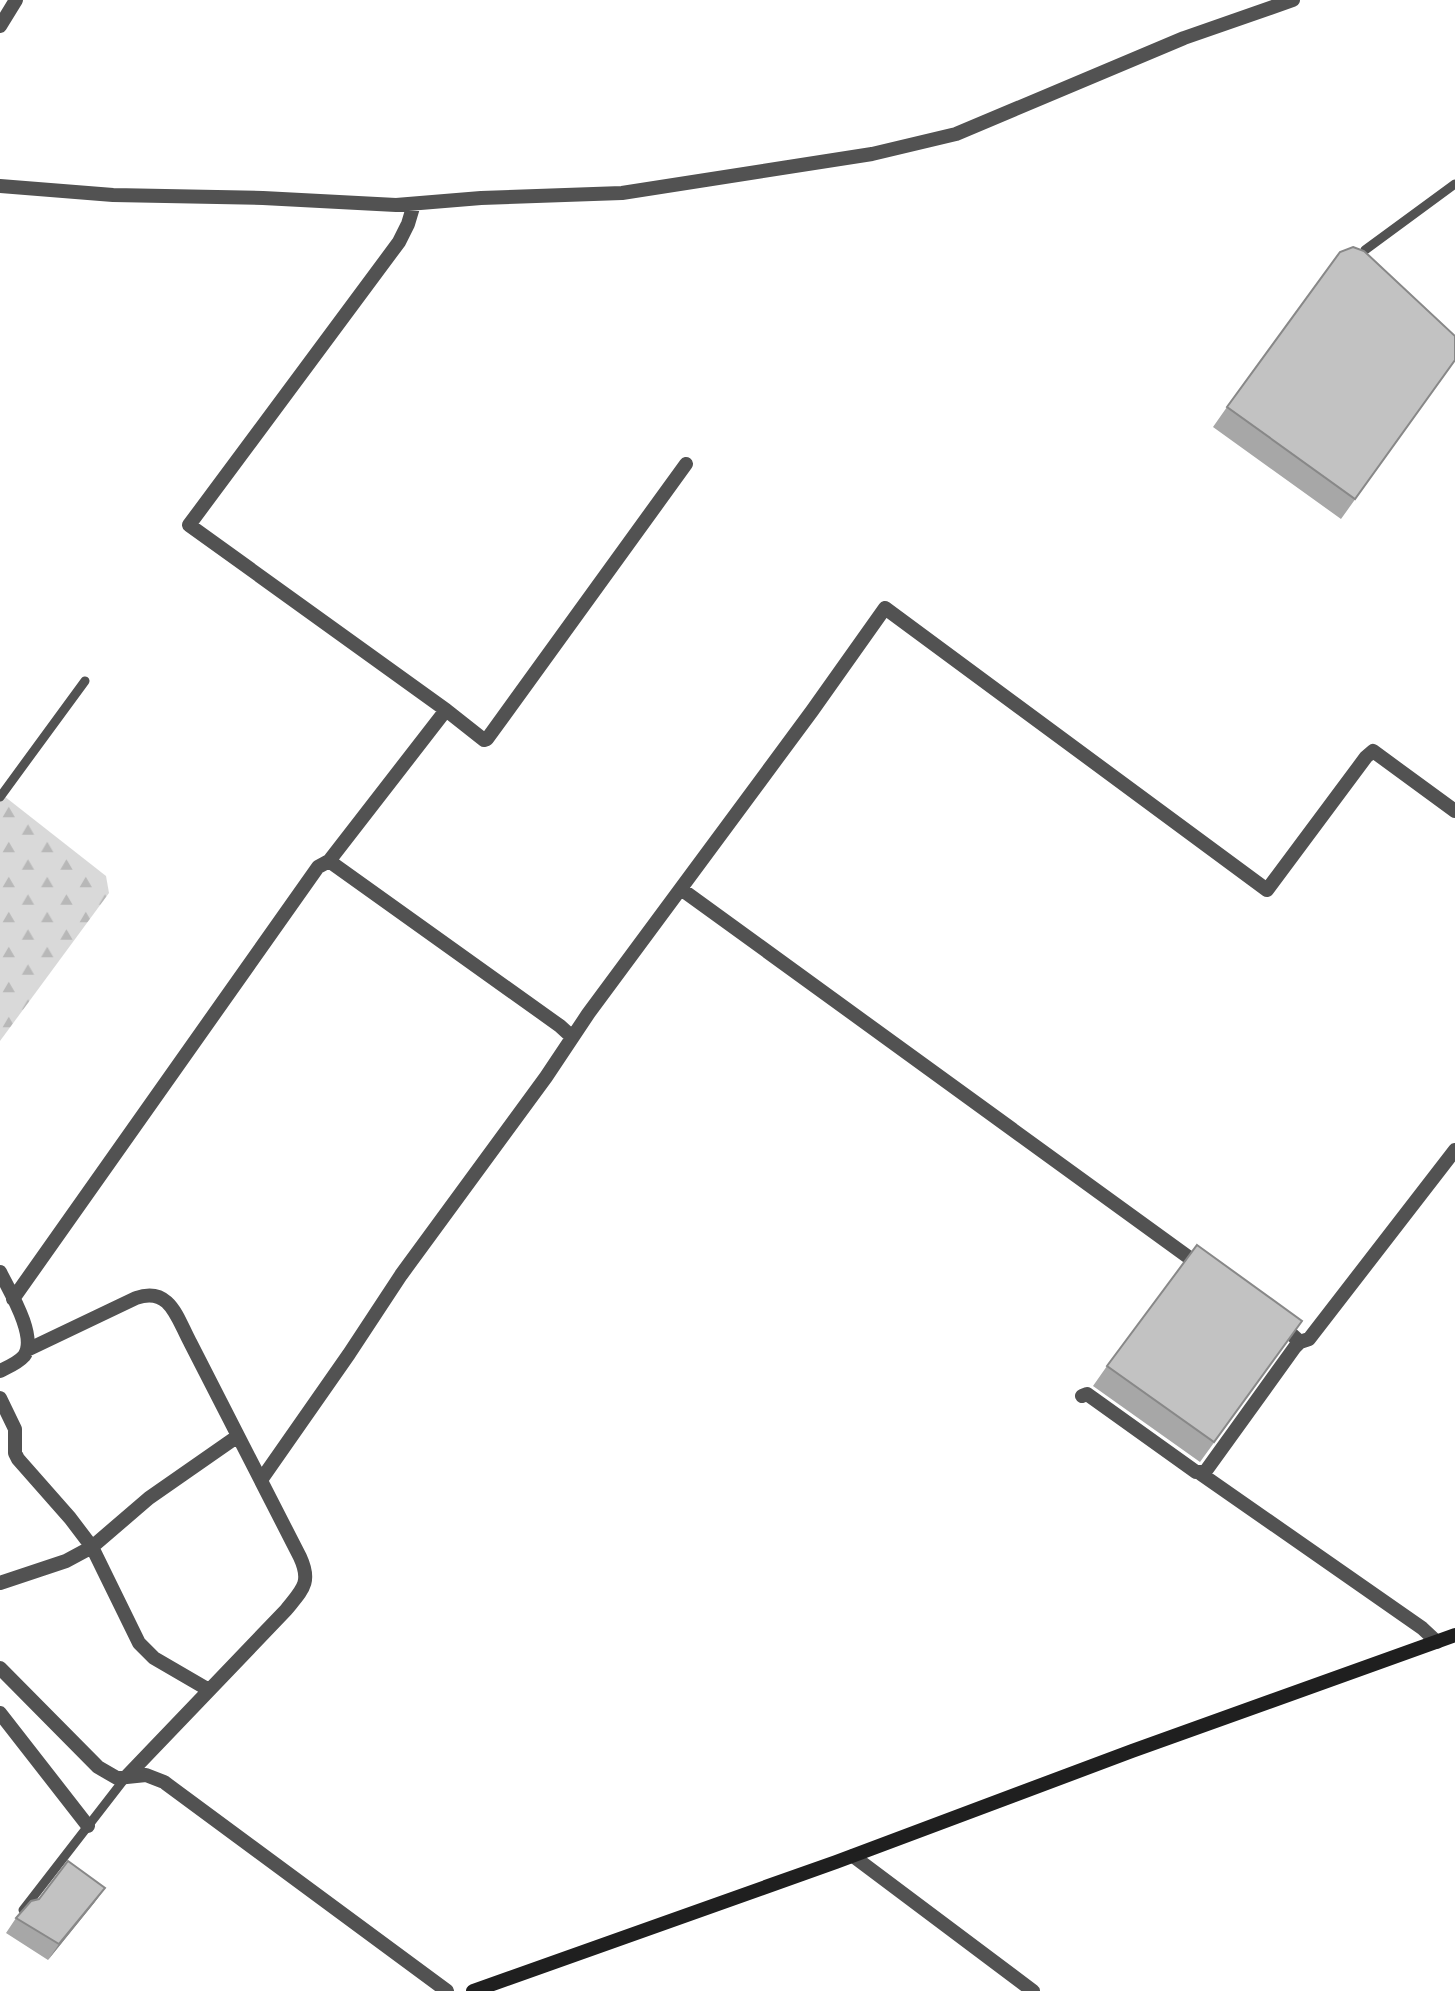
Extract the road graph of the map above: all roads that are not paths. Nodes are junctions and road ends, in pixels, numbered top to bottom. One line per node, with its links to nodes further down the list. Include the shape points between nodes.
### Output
1 (16, 0): 3 (street)
2 (1293, 0): 6 (street, via 1184,38 956,134 872,154 622,193)
3 (0, 26)
4 (1455, 184): 7 (lane)
5 (0, 186): 6 (street, via 113,195)
6 (414, 204): 10 (street, via 399,242 189,525)
7 (1365, 250)
8 (686, 464): 10 (street, via 487,739)
9 (85, 681): 11 (lane)
10 (446, 710): 13 (street)
11 (0, 797)
12 (1455, 811): 14 (street, via 1373,751 1267,890 884,608)
13 (329, 861): 15 (street); 19 (street, via 318,867)
14 (681, 889): 15 (street); 18 (street)
15 (572, 1037): 28 (street)
16 (1455, 1150): 21 (street, via 1309,1339)
17 (0, 1272): 19 (street)
18 (1218, 1279)
19 (13, 1299): 22 (street, via 26,1332)
20 (1263, 1312): 21 (street)
21 (1300, 1342): 27 (street)
22 (27, 1350): 23 (street, via 16,1363); 26 (street, via 136,1298 161,1296)
23 (0, 1371)
24 (1082, 1396): 27 (street, via 1087,1394)
25 (0, 1398): 29 (street, via 15,1429 18,1459)
26 (238, 1436): 28 (street); 29 (street, via 149,1498)
27 (1201, 1474): 32 (street)
28 (261, 1480): 34 (street, via 304,1567 305,1583 286,1610)
29 (92, 1547): 30 (street, via 66,1561); 34 (street, via 139,1643 154,1658)
30 (0, 1583)
31 (1455, 1635): 32 (street)
32 (1437, 1642): 38 (street)
33 (0, 1668): 36 (street, via 99,1767 117,1778)
34 (209, 1690): 36 (street)
35 (0, 1713): 37 (street)
36 (126, 1777): 37 (lane); 40 (street, via 146,1775 172,1787)
37 (88, 1826): 39 (lane)
38 (853, 1856): 41 (street); 42 (street)
39 (23, 1910)
40 (447, 1991)
41 (473, 1991)
42 (1033, 1991)

